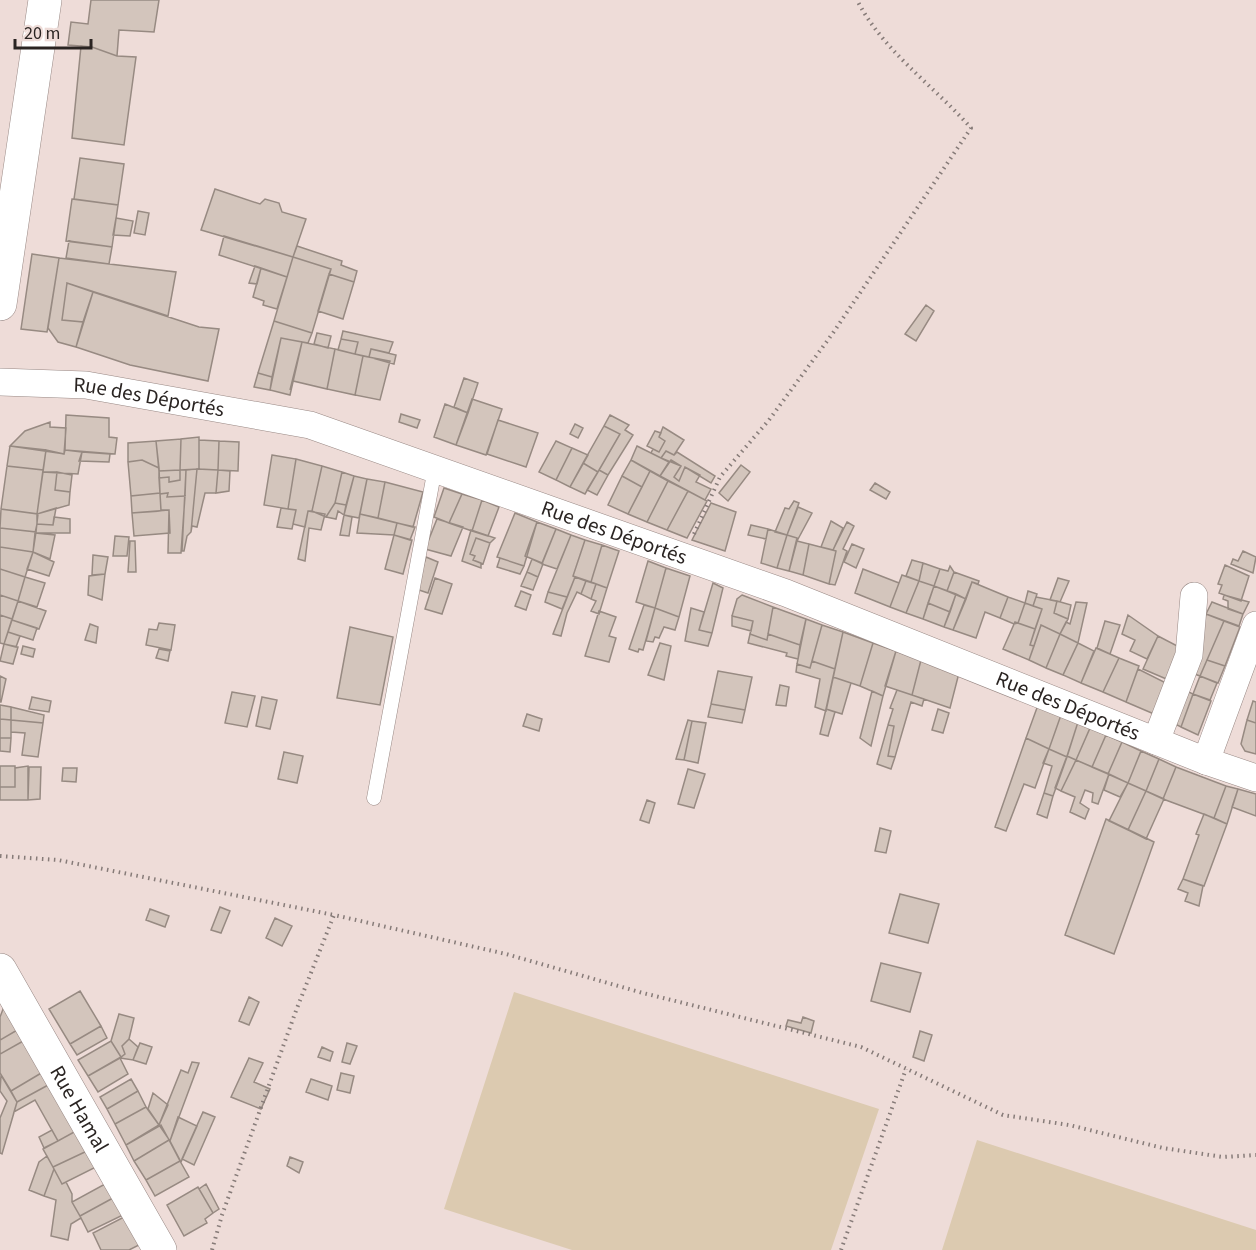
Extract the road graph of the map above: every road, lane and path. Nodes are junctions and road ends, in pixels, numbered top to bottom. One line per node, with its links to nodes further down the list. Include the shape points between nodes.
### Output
1 (45, 0): 3 (street)
2 (856, 0): 6 (path, via 886,43 971,128 833,333 769,420 720,477)
3 (0, 304)
4 (0, 382): 5 (street, Rue des Déportés, via 86,385 310,424)
5 (435, 468): 6 (street, Rue des Déportés); 12 (lane)
6 (682, 556): 9 (street, Rue des Déportés, via 786,593)
7 (1194, 596): 9 (street, via 1189,655)
8 (1256, 625): 10 (street)
9 (1156, 741): 10 (street, Rue des Déportés)
10 (1206, 761): 11 (street, Rue des Déportés)
11 (1256, 778)
12 (374, 798)
13 (0, 856): 14 (path, via 58,860)
14 (334, 915): 16 (path, via 507,954 643,993 861,1047); 19 (path)
15 (0, 970): 18 (street, Rue Hamal)
16 (906, 1069): 17 (path, via 1003,1115 1223,1157); 20 (path)
17 (1256, 1155)
18 (159, 1250)
19 (212, 1250)
20 (841, 1250)

